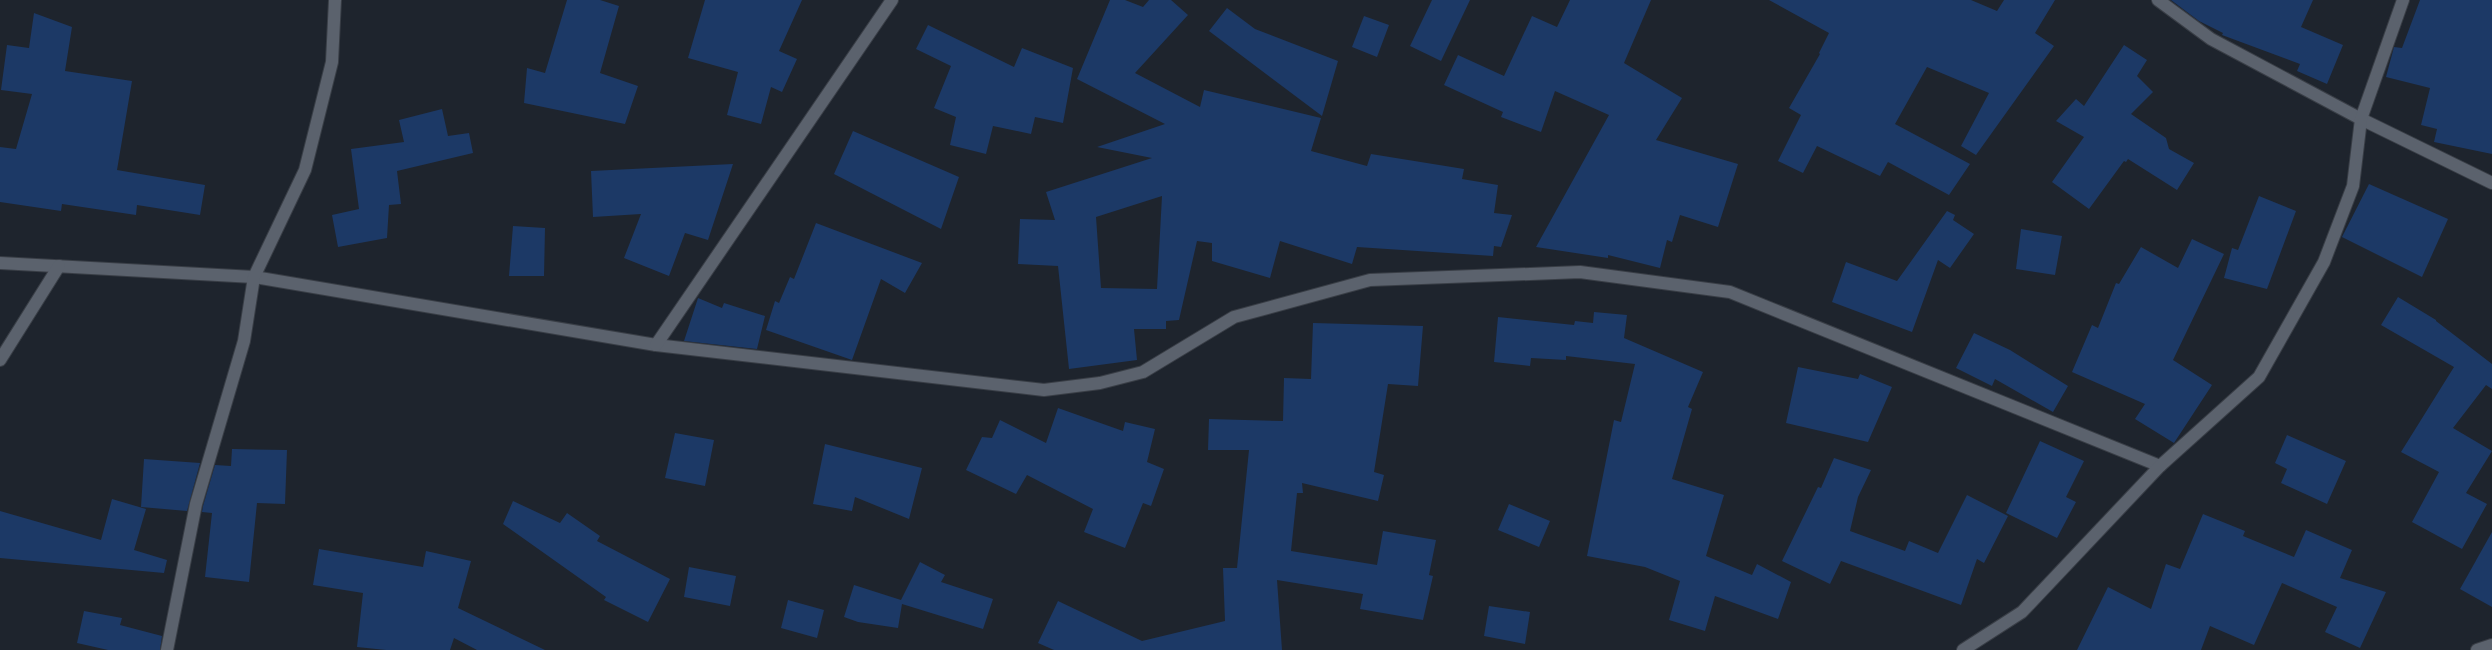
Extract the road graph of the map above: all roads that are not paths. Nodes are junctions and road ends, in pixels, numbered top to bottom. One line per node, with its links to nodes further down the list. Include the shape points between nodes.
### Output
1 (335, 0): 9 (street, via 332,62 305,170)
2 (892, 0): 10 (street)
3 (2158, 0): 5 (street, via 2211,39)
4 (2403, 0): 5 (street)
5 (2361, 118): 6 (street); 12 (street, via 2353,186 2324,262 2260,377)
6 (2492, 183)
7 (0, 263): 8 (street)
8 (59, 266): 9 (street); 11 (street)
9 (254, 277): 10 (street); 14 (street, via 244,342 196,504)
10 (656, 345): 12 (street, via 1044,390 1100,383 1143,372 1234,317 1370,280 1580,272 1730,292)
11 (0, 360)
12 (2160, 466): 15 (street, via 2022,612)
13 (2492, 645): 16 (street)
14 (167, 650)
15 (1963, 650)
16 (2478, 650)

